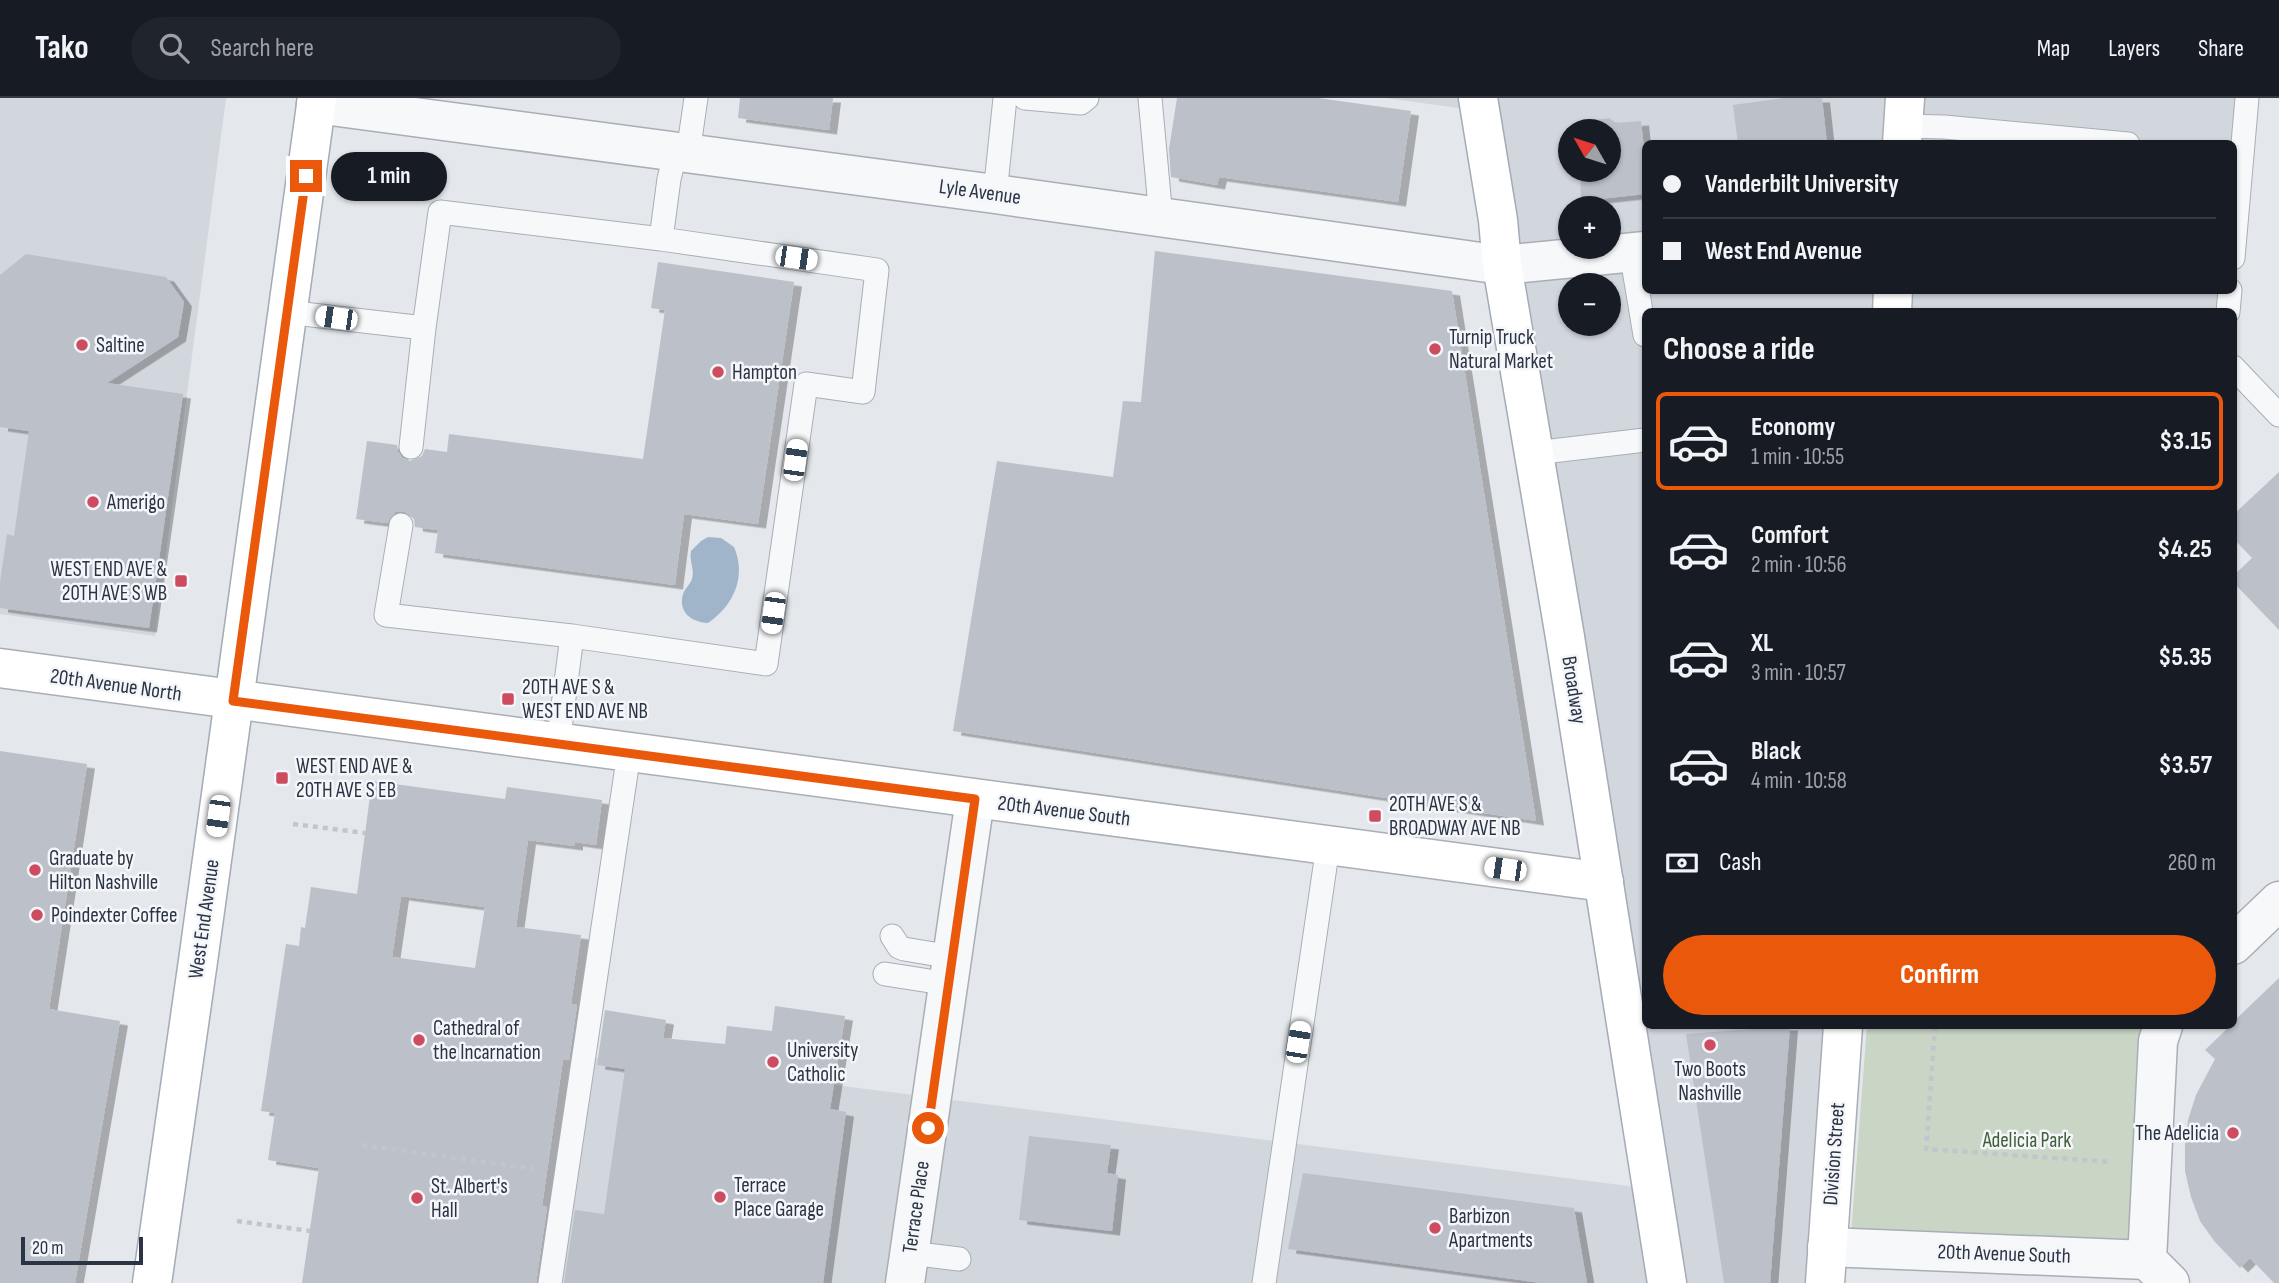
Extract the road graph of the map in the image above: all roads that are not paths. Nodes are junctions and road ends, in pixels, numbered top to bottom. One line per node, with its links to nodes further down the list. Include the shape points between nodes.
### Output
1 (696, 98): 11 (lane)
2 (1005, 98): 13 (lane)
3 (1025, 98): 4 (lane, via 1080,103)
4 (1087, 98)
5 (1150, 98): 14 (lane)
6 (1478, 98): 17 (main road, Broadway)
7 (2247, 98): 12 (lane)
8 (316, 101): 11 (street, Lyle Avenue); 19 (main road, West End Avenue)
9 (1903, 122): 10 (lane)
10 (2085, 140)
11 (682, 152): 13 (street, Lyle Avenue); 15 (lane, via 669,179)
12 (2237, 153)
13 (995, 194): 14 (street, Lyle Avenue)
14 (1161, 218): 17 (street, Lyle Avenue)
15 (661, 239): 20 (lane, via 440,212); 27 (lane, via 877,270 863,392 806,384 766,664)
16 (1638, 252): 17 (street, Lyle Avenue); 18 (lane)
17 (1502, 265): 25 (main road, Broadway)
18 (1643, 308)
19 (286, 312): 20 (lane); 29 (main road, West End Avenue)
20 (424, 328): 24 (lane)
21 (2237, 371): 22 (lane)
22 (2279, 415)
23 (1642, 440): 25 (lane)
24 (411, 447)
25 (1535, 453): 34 (main road, Broadway)
26 (401, 525): 27 (lane, via 386,615)
27 (572, 636): 30 (lane)
28 (0, 668): 29 (main road, 20th Avenue North)
29 (233, 701): 30 (main road, 20th Avenue South); 46 (main road, West End Avenue)
30 (558, 744): 31 (main road, 20th Avenue South)
31 (629, 753): 32 (main road, 20th Avenue South); 47 (lane)
32 (975, 799): 33 (main road, 20th Avenue South); 38 (street, Terrace Place)
33 (1328, 845): 34 (main road, 20th Avenue South); 48 (lane)
34 (1604, 882): 49 (main road, Broadway)
35 (2279, 901): 37 (street)
36 (892, 936): 38 (lane, via 899,947)
37 (2237, 941)
38 (951, 970): 39 (lane); 44 (street, Terrace Place)
39 (885, 974)
40 (1843, 1029): 43 (main road, Division Street)
41 (2162, 1029): 45 (street, via 2152,1165)
42 (959, 1259): 44 (lane)
43 (1826, 1265): 45 (street, 20th Avenue South)
44 (907, 1268)
45 (2155, 1275)
46 (152, 1283)
47 (550, 1283)
48 (1264, 1283)
49 (1667, 1283)

